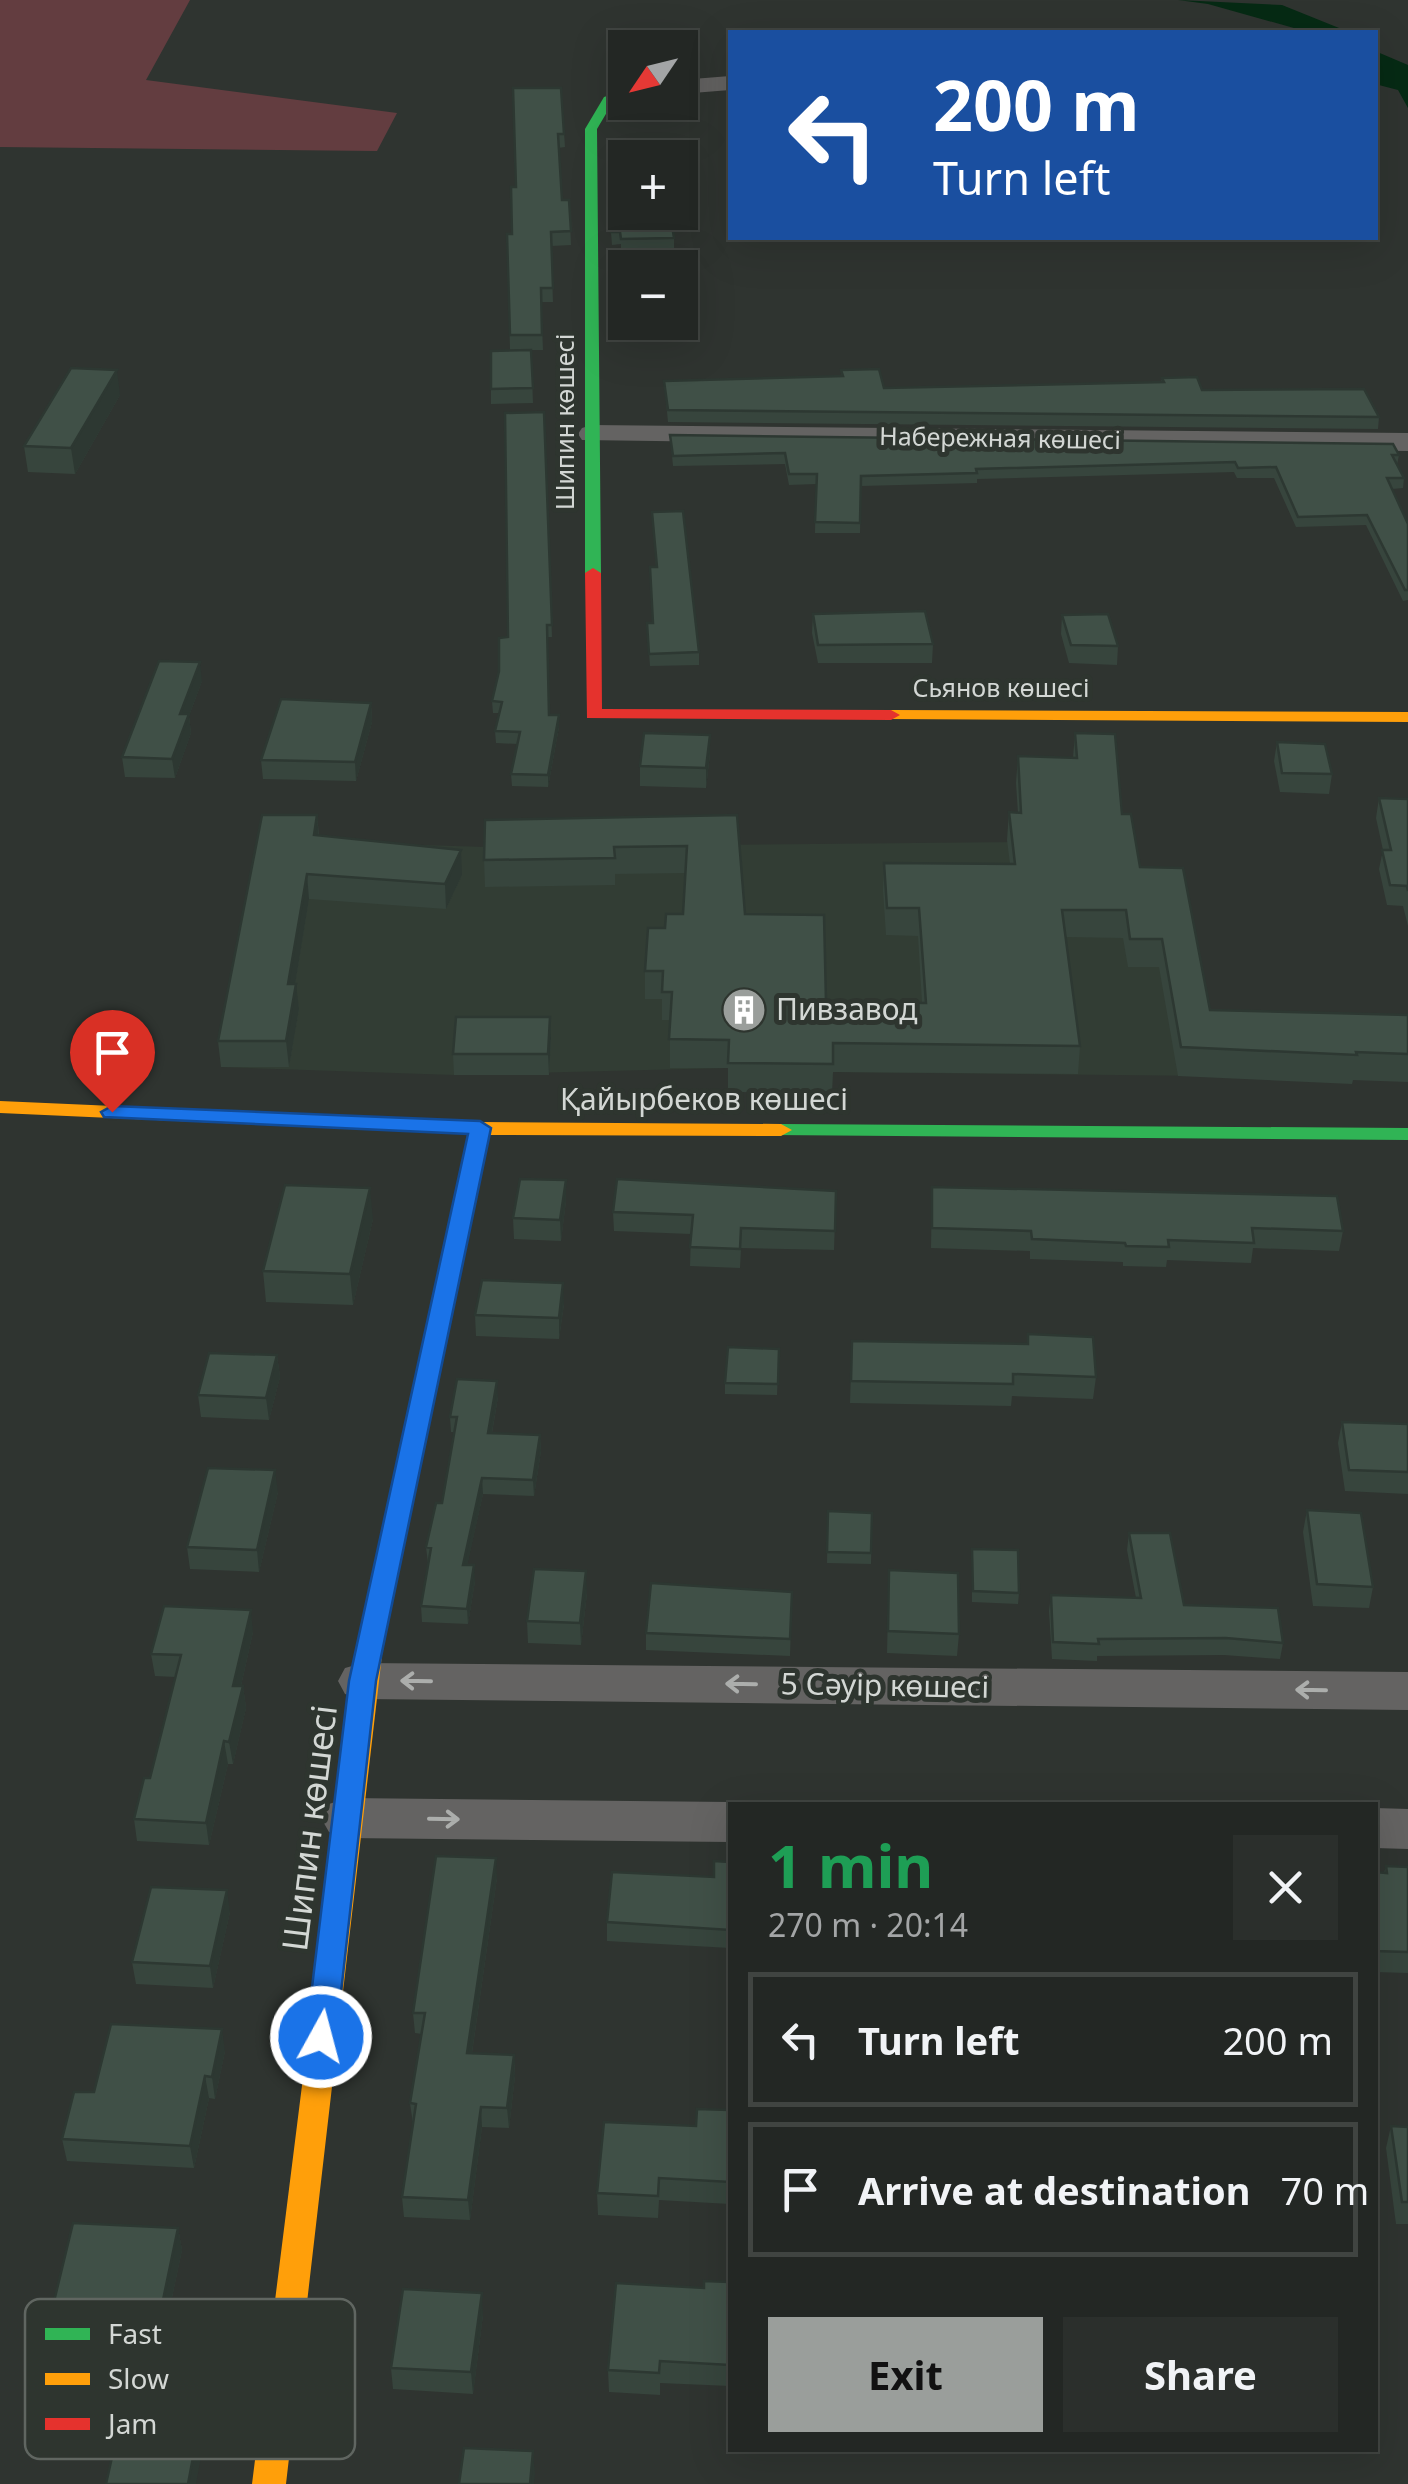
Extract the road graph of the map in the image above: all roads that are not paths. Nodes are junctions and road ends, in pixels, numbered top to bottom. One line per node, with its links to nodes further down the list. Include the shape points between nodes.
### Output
1 (728, 83): 2 (street)
2 (698, 86)
3 (608, 100): 4 (street, Шипин көшесі, via 591,129)
4 (592, 434): 5 (street, Набережная көшесі); 6 (street, Шипин көшесі)
5 (1408, 442)
6 (593, 714): 7 (street, Сьянов көшесі)
7 (1408, 717)
8 (0, 1107): 9 (street, Қайырбеков көшесі)
9 (480, 1128): 10 (street, Қайырбеков көшесі); 11 (street, Шипин көшесі)
10 (1408, 1134)
11 (363, 1681): 12 (street, 5 Сәуір көшесі, one-way to 11); 13 (street, Шипин көшесі)
12 (1408, 1691)
13 (347, 1818): 14 (street, one-way to 14); 17 (street, Шипин көшесі)
14 (728, 1822)
15 (1378, 1828): 16 (street)
16 (1408, 1828)
17 (291, 2299)
18 (272, 2459): 19 (street, Шипин көшесі)
19 (269, 2484)

